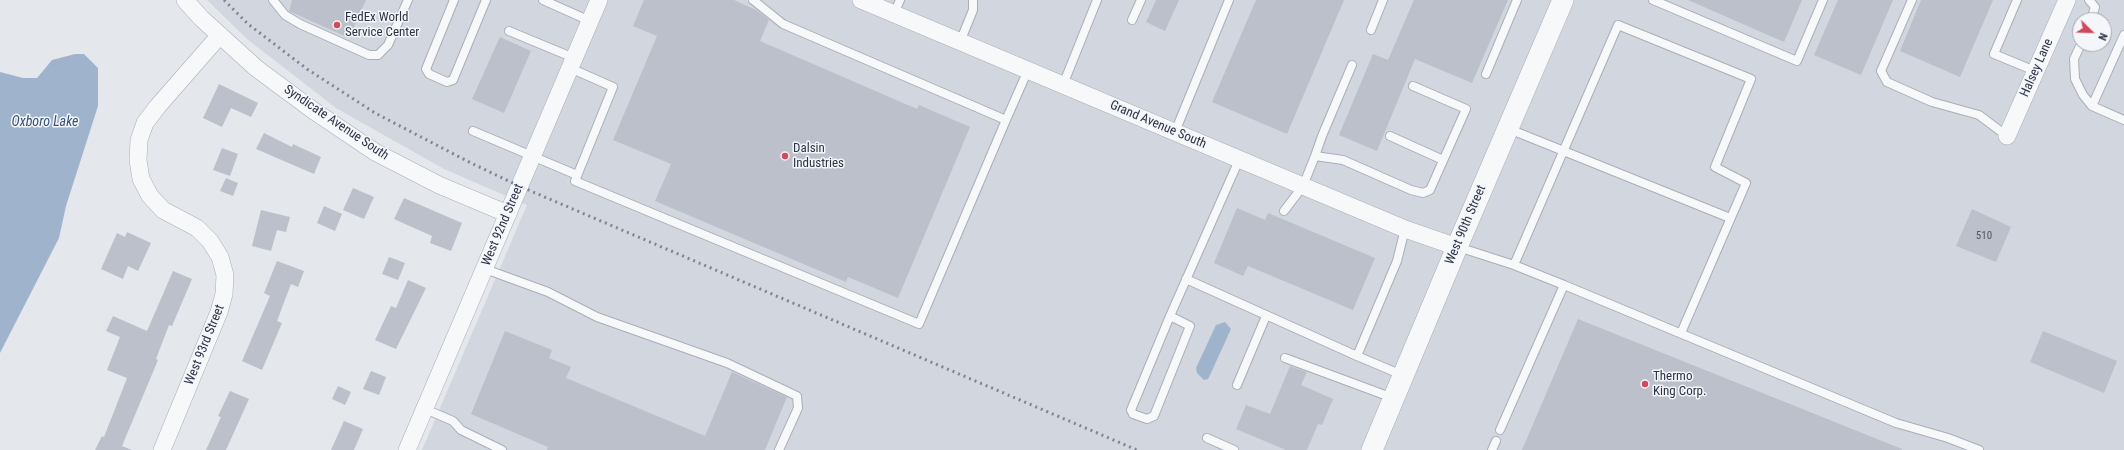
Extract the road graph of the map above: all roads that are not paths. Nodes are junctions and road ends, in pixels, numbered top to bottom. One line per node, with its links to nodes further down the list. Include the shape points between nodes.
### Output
1 (185, 0): 29 (street, Syndicate Avenue South)
2 (273, 0): 3 (lane, via 285,15 300,24 369,55 378,54 388,45)
3 (408, 0)
4 (454, 0): 5 (lane, via 426,69 429,74 447,82 453,80)
5 (486, 0)
6 (543, 0): 26 (lane)
7 (599, 0): 26 (street, West 92nd Street)
8 (753, 0): 41 (lane, via 783,24)
9 (861, 0): 23 (street, Grand Avenue South)
10 (973, 0): 31 (lane, via 973,10)
11 (1097, 0): 38 (lane)
12 (1141, 0): 25 (lane)
13 (1229, 0): 45 (lane)
14 (1383, 0): 27 (lane)
15 (1517, 0): 37 (lane)
16 (1563, 0): 43 (street, West 90th Street)
17 (1653, 0): 18 (lane, via 1797,61)
18 (1823, 0)
19 (1912, 0): 47 (lane, via 1881,71 1886,82 1932,102 1979,115)
20 (2017, 0): 36 (lane, via 1994,54)
21 (2067, 0): 36 (street, Halsey Lane)
22 (2089, 0): 24 (lane, via 2095,7)
23 (897, 7): 31 (street, Grand Avenue South)
24 (2093, 12)
25 (1132, 20)
26 (590, 21): 33 (street, West 92nd Street)
27 (1370, 30)
28 (509, 31): 33 (lane)
29 (220, 35): 56 (street, Syndicate Avenue South, via 256,68 375,152 439,185); 76 (street, West 93rd Street, via 158,106 146,123 139,140 138,160 141,179 150,196 164,210 197,228 210,241 220,257 225,275 224,294 219,312)
30 (2124, 35): 40 (lane)
31 (960, 42): 35 (street, Grand Avenue South)
32 (2077, 52): 40 (lane, via 2074,59 2075,80)
33 (572, 63): 50 (street, West 92nd Street); 53 (lane, via 613,86)
34 (1352, 65): 49 (lane)
35 (1028, 70): 38 (street, Grand Avenue South); 41 (lane)
36 (2035, 71): 47 (street, Halsey Lane)
37 (1486, 74)
38 (1063, 85): 45 (street, Grand Avenue South)
39 (1413, 86): 52 (lane, via 1466,109)
40 (2092, 106): 42 (lane)
41 (1006, 120): 53 (lane, via 919,324 575,181)
42 (2124, 120)
43 (1508, 128): 48 (lane); 59 (street, West 90th Street)
44 (473, 131): 50 (lane)
45 (1174, 132): 51 (street, Grand Avenue South)
46 (1390, 136): 52 (lane)
47 (2007, 136)
48 (1562, 151): 57 (lane); 57 (lane, via 1618,25 1751,79 1715,167 1746,183); 60 (lane)
49 (1316, 156): 52 (lane, via 1344,160 1423,193 1430,190); 54 (lane)
50 (532, 157): 53 (lane); 56 (street, West 92nd Street)
51 (1239, 160): 54 (street, Grand Avenue South); 62 (lane)
52 (1443, 160)
53 (577, 175)
54 (1303, 186): 55 (lane); 58 (street, Grand Avenue South)
55 (1284, 211)
56 (508, 214): 61 (street, West 92nd Street)
57 (1730, 218): 66 (lane)
58 (1405, 229): 59 (street, Grand Avenue South); 67 (lane, via 1397,261)
59 (1457, 247): 60 (lane); 69 (street, West 90th Street)
60 (1514, 265): 63 (lane)
61 (485, 269): 72 (street, West 92nd Street); 79 (lane, via 548,292 597,317 727,363 797,396 798,408)
62 (1186, 278): 64 (lane); 65 (lane)
63 (1564, 285): 66 (lane); 73 (lane)
64 (1170, 316): 64 (lane, via 1190,326 1154,416 1147,419 1133,414 1131,410)
65 (1266, 316): 67 (lane); 70 (lane)
66 (1680, 333): 83 (lane, via 1896,423)
67 (1357, 356): 69 (lane)
68 (1285, 358): 71 (lane)
69 (1403, 375): 71 (street, West 90th Street)
70 (1237, 385)
71 (1393, 398): 81 (street, West 90th Street)
72 (425, 410): 77 (street, West 92nd Street); 78 (lane, via 453,421 461,430)
73 (1500, 430)
74 (1207, 438): 80 (lane)
75 (1496, 441): 82 (lane)
76 (162, 450)
77 (407, 450)
78 (502, 450)
79 (779, 450)
80 (1234, 450)
81 (1372, 450)
82 (1492, 450)
83 (1979, 450)

